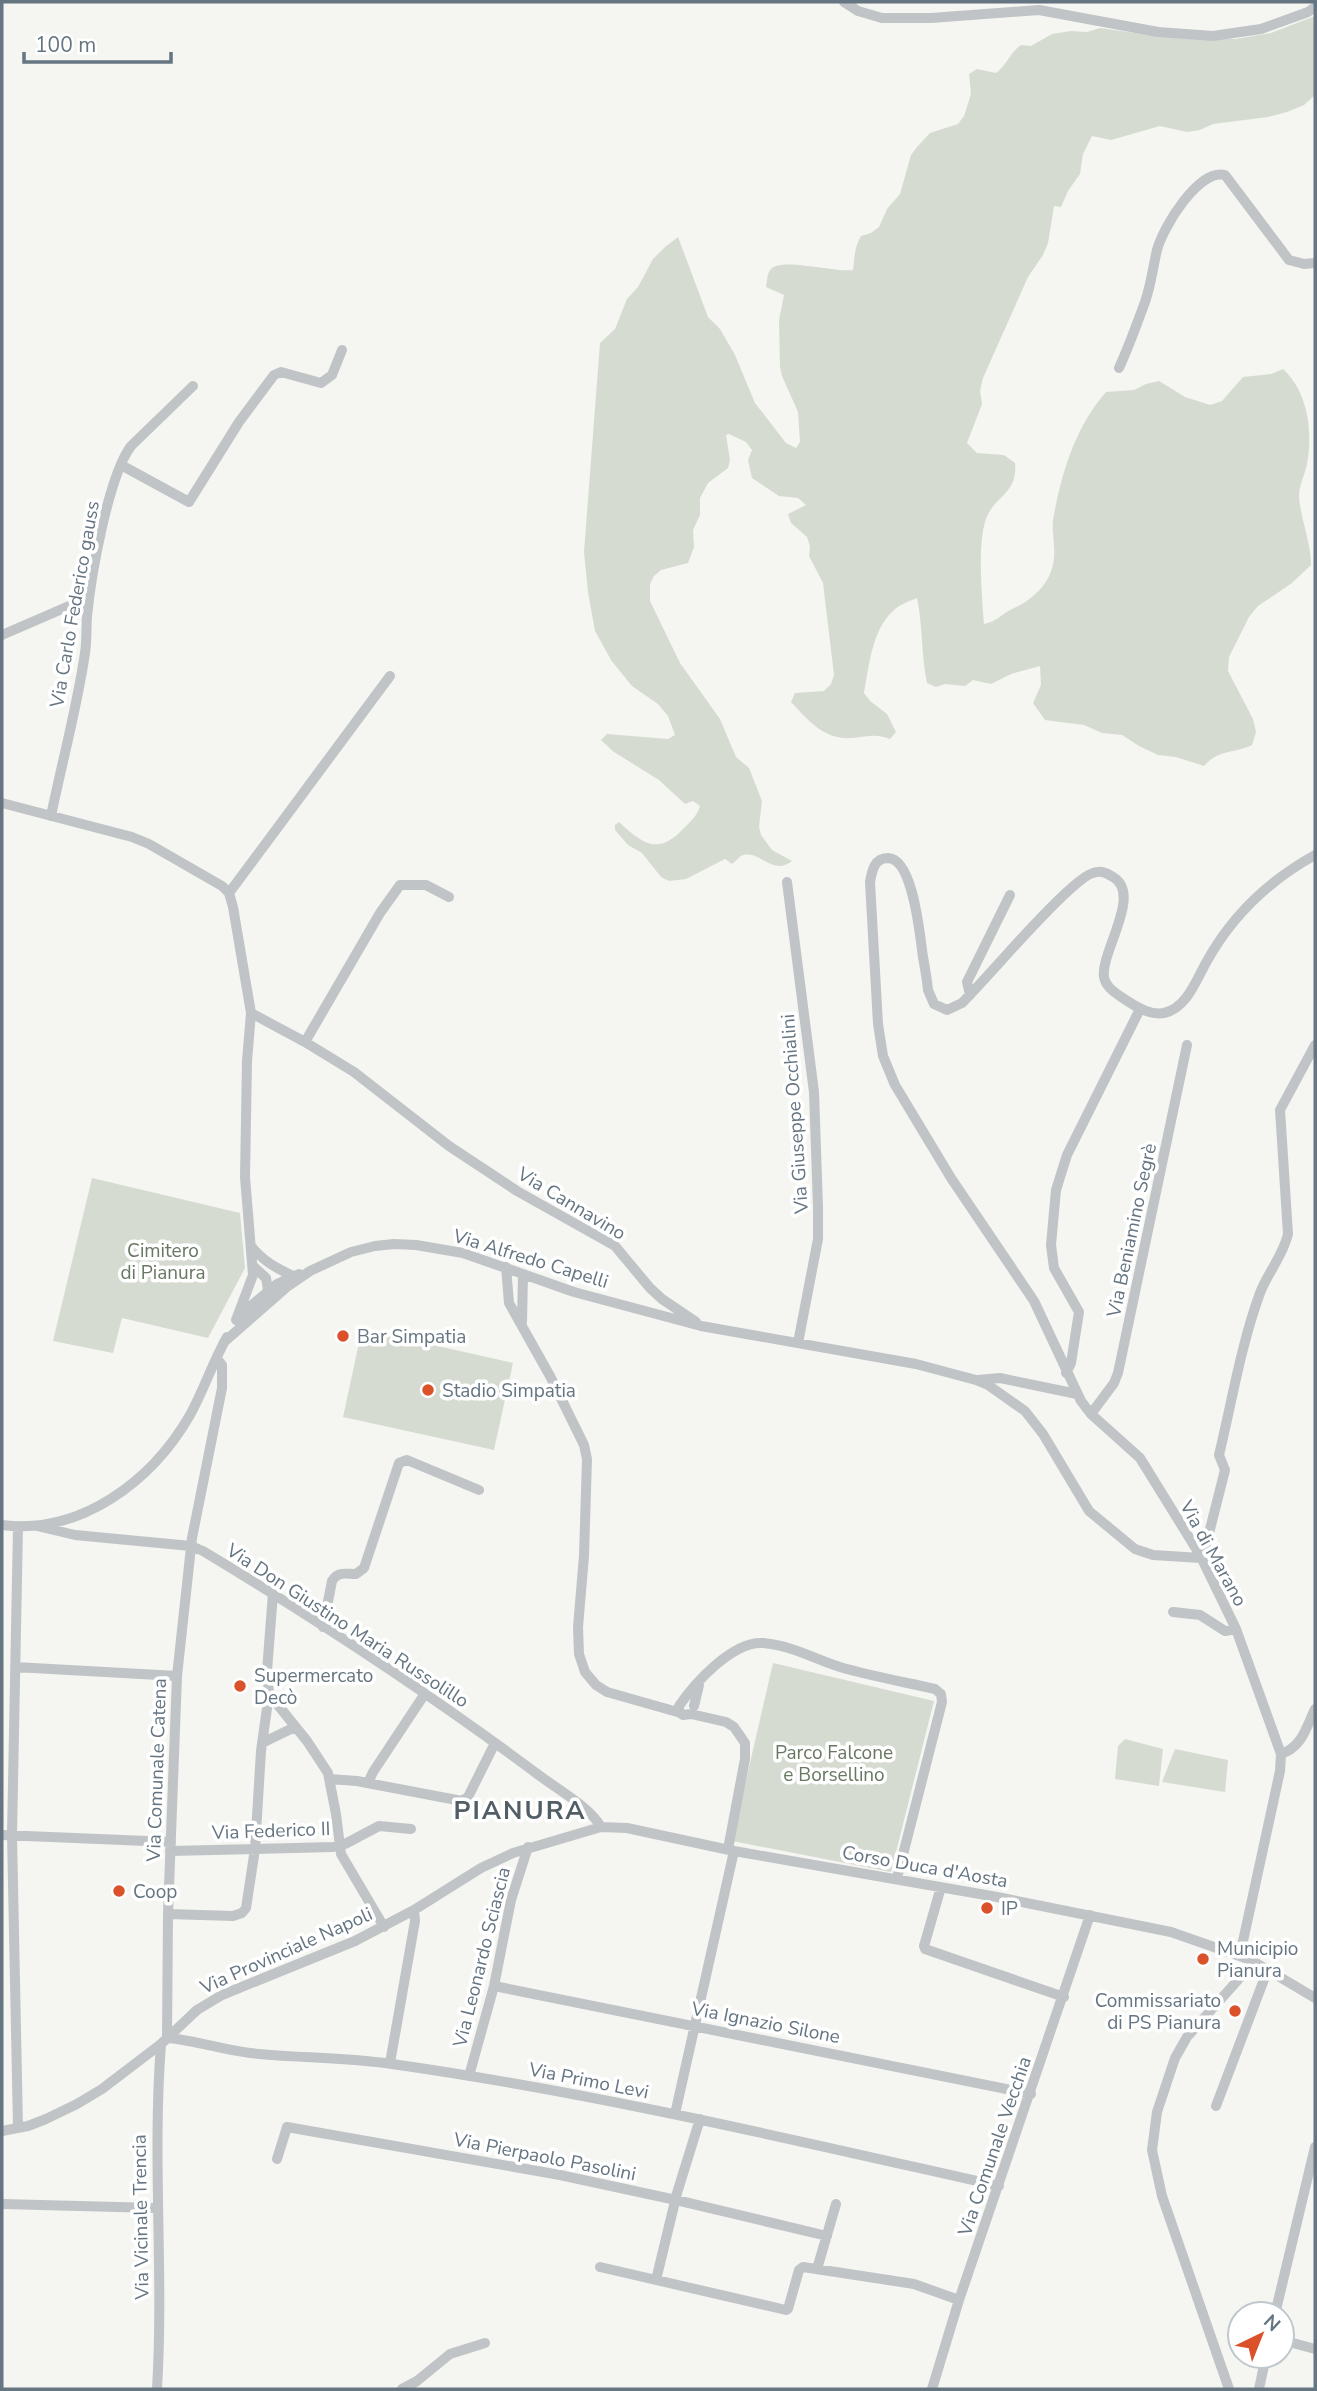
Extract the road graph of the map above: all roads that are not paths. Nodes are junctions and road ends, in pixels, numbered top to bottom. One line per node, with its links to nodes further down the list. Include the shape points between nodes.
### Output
1 (844, 2): 2 (street, via 882,18 1039,10 1158,32 1213,36 1261,29)
2 (1315, 7)
3 (1315, 263): 5 (street, via 1289,260 1225,176 1214,175 1185,198 1162,237 1146,298)
4 (342, 350): 7 (street, via 332,375 321,383 281,372 274,375 189,502)
5 (1119, 368)
6 (194, 386): 7 (street, Via Carlo Federico gauss, via 131,446)
7 (121, 465): 12 (street, Via Carlo Federico gauss, via 95,566 86,652)
8 (69, 606): 9 (street)
9 (2, 635)
10 (390, 676): 15 (street)
11 (2, 803): 12 (street)
12 (51, 816): 15 (street, via 140,841)
13 (1315, 855): 18 (street, via 1273,883 1227,928 1187,996 1168,1012 1140,1009 1113,991 1104,977 1121,917 1123,891 1118,879 1105,872 1093,873 1046,911)
14 (787, 882): 34 (street, Via Giuseppe Occhialini, via 814,1092 818,1215 818,1238)
15 (229, 893): 19 (street)
16 (1010, 895): 18 (street, via 967,982)
17 (449, 898): 21 (street, via 426,886 400,886 380,912)
18 (970, 995): 36 (street, Via di Marano, via 947,1010 934,1004 907,877 895,860 877,862 870,882 883,1056 895,1085 951,1178 1034,1301)
19 (251, 1013): 21 (street, Via Cannavino); 24 (street, via 245,1177)
20 (1138, 1013): 36 (street, via 1068,1155 1056,1190 1051,1245 1054,1268 1079,1312)
21 (305, 1042): 33 (street, Via Cannavino, via 354,1072 449,1146 517,1191 615,1246 662,1299)
22 (1187, 1045): 39 (street, Via Beniamino Segrè, via 1118,1373)
23 (1315, 1045): 47 (street, via 1280,1110 1288,1234 1247,1334 1219,1455 1225,1470)
24 (251, 1246): 25 (street); 28 (street, via 272,1266)
25 (253, 1266): 29 (street); 30 (street, via 266,1278)
26 (506, 1267): 27 (street, Via Alfredo Capelli); 28 (street, Via Alfredo Capelli, via 463,1253 394,1244 351,1252); 32 (street, via 509,1303)
27 (523, 1274): 32 (street); 33 (street, Via Alfredo Capelli)
28 (295, 1278): 30 (street, Via Alfredo Capelli); 31 (street, Via Alfredo Capelli)
29 (253, 1279): 30 (street); 31 (street)
30 (268, 1290): 31 (street, Via Alfredo Capelli)
31 (240, 1322): 35 (street, Via Alfredo Capelli)
32 (522, 1326): 56 (street, via 587,1459 578,1626 585,1672 607,1692)
33 (701, 1326): 34 (street, Via Cannavino)
34 (798, 1343): 37 (street, Via Cannavino)
35 (217, 1359): 41 (street, Via Alfredo Capelli, via 190,1415 160,1458 101,1506); 46 (street, via 222,1365 222,1388)
36 (1066, 1373): 38 (street, Via di Marano)
37 (976, 1380): 38 (street, Via Cannavino, via 1000,1378); 47 (street, Via Cannavino, via 1025,1411 1089,1511 1135,1549 1153,1555)
38 (1077, 1394): 39 (street, Via di Marano)
39 (1091, 1414): 47 (street, Via di Marano, via 1139,1458)
40 (480, 1490): 50 (street, via 407,1460 399,1463 364,1568 356,1574 342,1573 332,1581)
41 (65, 1520): 43 (street, Via Alfredo Capelli); 45 (street)
42 (2, 1525): 44 (street)
43 (37, 1526): 44 (street); 45 (street)
44 (18, 1527): 52 (street)
45 (75, 1535): 46 (street)
46 (191, 1546): 48 (street, Via Don Giustino Maria Russolillo); 53 (street, Via Comunale Catena)
47 (1200, 1557): 51 (street, Via di Marano)
48 (273, 1593): 50 (street, Via Don Giustino Maria Russolillo); 54 (street)
49 (1173, 1612): 51 (street, via 1200,1615 1225,1631)
50 (323, 1627): 55 (street, Via Don Giustino Maria Russolillo)
51 (1236, 1629): 61 (street, Via di Marano)
52 (15, 1667): 53 (street); 66 (street)
53 (177, 1676): 67 (street, Via Comunale Catena)
54 (269, 1694): 58 (street); 59 (street)
55 (425, 1695): 60 (street, Via Don Giustino Maria Russolillo); 63 (street)
56 (683, 1708): 71 (street, via 726,1722 745,1743); 72 (street, via 701,1678 741,1648 761,1643 935,1689 943,1699)
57 (1314, 1716): 61 (street, via 1300,1742)
58 (295, 1727): 59 (street); 62 (street)
59 (262, 1743): 70 (street)
60 (495, 1743): 63 (street, via 462,1801); 64 (street, Via Don Giustino Maria Russolillo, via 588,1812)
61 (1281, 1754): 78 (street)
62 (330, 1779): 63 (street); 68 (street)
63 (368, 1783)
64 (601, 1827): 69 (street, Via Provinciale Napoli); 71 (street, Corso Duca d'Aosta, via 627,1828)
65 (411, 1829): 68 (street, Via Federico II, via 379,1826)
66 (7, 1835): 67 (street, Via Federico II); 92 (street)
67 (170, 1846): 70 (street, Via Federico II); 75 (street, Via Comunale Catena)
68 (340, 1846): 70 (street, Via Federico II); 77 (street)
69 (528, 1847): 74 (street, Via Provinciale Napoli, via 481,1868); 81 (street, Via Leonardo Sciascia, via 511,1900)
70 (255, 1849): 75 (street, via 242,1913)
71 (731, 1850): 72 (street, Corso Duca d'Aosta); 84 (street)
72 (897, 1878): 73 (street, Corso Duca d'Aosta)
73 (942, 1887): 76 (street, Corso Duca d'Aosta); 82 (street, via 925,1950)
74 (414, 1910): 77 (street, Via Provinciale Napoli); 86 (street)
75 (167, 1914): 85 (street, Via Comunale Catena)
76 (1090, 1915): 78 (street, Corso Duca d'Aosta, via 1171,1932); 82 (street, Via Comunale Vecchia)
77 (384, 1927): 85 (street, Via Provinciale Napoli, via 222,1995 197,2010)
78 (1240, 1955): 79 (street, Corso Duca d'Aosta)
79 (1268, 1969): 83 (street, Corso Duca d'Aosta); 89 (street)
80 (1237, 1981): 114 (street, via 1181,2046 1166,2082 1152,2140 1162,2196)
81 (494, 1986): 84 (street, Via Ignazio Silone); 87 (street, Via Leonardo Sciascia)
82 (1064, 1997): 88 (street, Via Comunale Vecchia)
83 (1315, 1998)
84 (695, 2026): 88 (street, Via Ignazio Silone); 90 (street)
85 (164, 2041): 86 (street, Via Primo Levi); 92 (street, Via Provinciale Napoli, via 77,2104); 100 (street, Via Vicinale Trencia, via 157,2097)
86 (390, 2063): 87 (street, Via Primo Levi)
87 (470, 2076): 90 (street, Via Primo Levi)
88 (1031, 2094): 96 (street, Via Comunale Vecchia)
89 (1216, 2106)
90 (675, 2114): 91 (street, Via Primo Levi)
91 (700, 2119): 96 (street, Via Primo Levi); 97 (street)
92 (18, 2128): 93 (street, Via Provinciale Napoli)
93 (2, 2131)
94 (1315, 2147): 106 (street)
95 (277, 2159): 97 (street, Via Pierpaolo Pasolini, via 286,2127 509,2165)
96 (999, 2186): 105 (street, Via Comunale Vecchia)
97 (677, 2200): 101 (street, Via Pierpaolo Pasolini); 104 (street)
98 (836, 2203): 101 (street)
99 (2, 2204): 100 (street)
100 (158, 2208): 111 (street, Via Vicinale Trencia)
101 (827, 2236): 103 (street)
102 (600, 2267): 104 (street)
103 (817, 2269): 104 (street, via 800,2269 787,2310); 105 (street, via 914,2284)
104 (656, 2280)
105 (959, 2300): 113 (street, Via Comunale Vecchia)
106 (1278, 2300)
107 (485, 2343): 112 (street, via 450,2354)
108 (1296, 2344): 109 (street)
109 (1315, 2349)
110 (1263, 2370): 115 (street)
111 (157, 2389)
112 (402, 2389)
113 (932, 2389)
114 (1229, 2389)
115 (1259, 2389)

